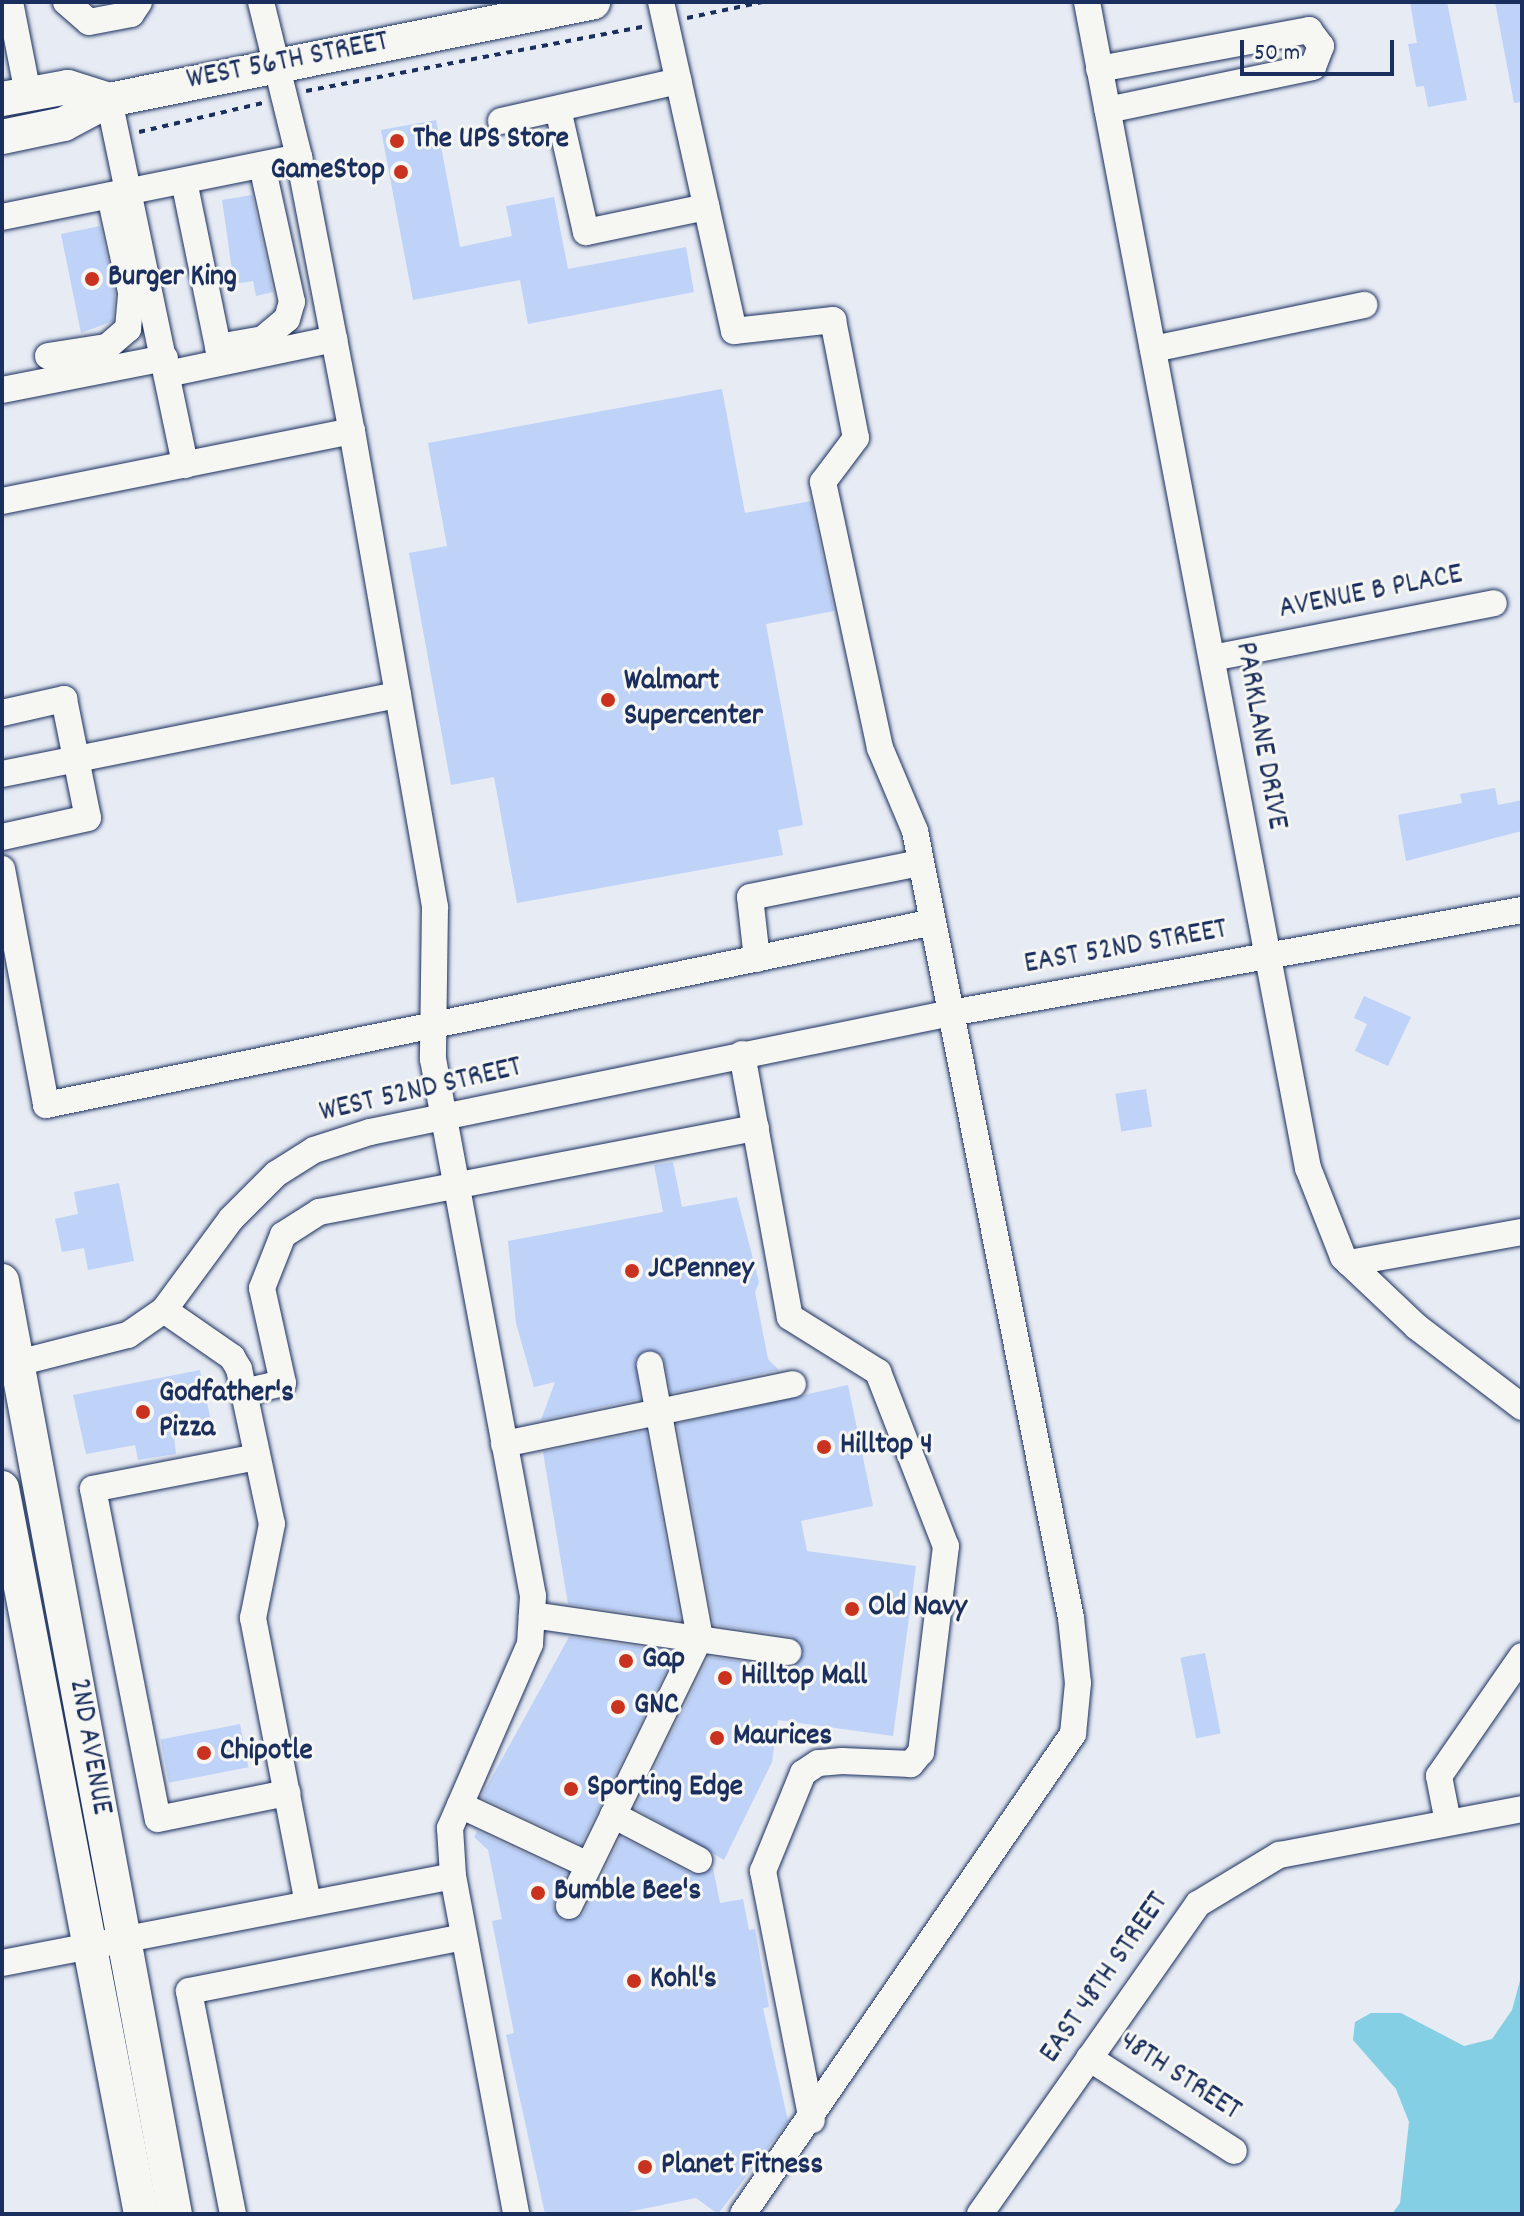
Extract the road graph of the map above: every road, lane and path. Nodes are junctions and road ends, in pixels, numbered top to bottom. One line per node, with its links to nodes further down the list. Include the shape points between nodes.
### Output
1 (10, 2): 9 (street)
2 (66, 2): 3 (street, via 89,22 131,14)
3 (139, 2)
4 (261, 2): 10 (street)
5 (593, 2): 10 (main road, WEST 56TH STREET)
6 (763, 2): 8 (path)
7 (1087, 2): 11 (street, PARKLANE DRIVE)
8 (663, 12): 12 (street); 14 (path)
9 (8, 31): 13 (street)
10 (273, 65): 14 (street); 15 (main road, WEST 56TH STREET)
11 (1099, 69): 17 (street, PARKLANE DRIVE); 17 (street, via 1309,30 1321,46 1313,67)
12 (679, 81): 16 (street); 25 (street)
13 (15, 96): 15 (main road, WEST 56TH STREET, via 68,87)
14 (280, 99): 19 (path); 21 (street)
15 (109, 100): 19 (street); 20 (main road, WEST 56TH STREET, via 64,124)
16 (558, 109): 18 (street); 25 (street, via 586,232)
17 (1107, 110): 29 (street, PARKLANE DRIVE)
18 (501, 121)
19 (118, 135): 24 (street)
20 (2, 137)
21 (299, 157): 22 (street); 28 (street)
22 (262, 165): 23 (street); 30 (street, via 292,302 287,319 263,339)
23 (184, 181): 24 (street); 30 (street)
24 (121, 193): 26 (street); 31 (street, via 131,292 128,329 107,347); 32 (street)
25 (706, 207): 44 (street, via 734,331 833,320 856,438 823,482 880,748 915,831)
26 (2, 217)
27 (1364, 305): 29 (street)
28 (334, 339): 30 (street); 34 (street)
29 (1153, 349): 38 (street, PARKLANE DRIVE)
30 (219, 355): 32 (street)
31 (48, 356)
32 (166, 366): 33 (street); 35 (street)
33 (2, 390)
34 (352, 431): 35 (street); 39 (street)
35 (185, 465): 36 (street)
36 (2, 501)
37 (1494, 603): 38 (street, AVENUE B PLACE)
38 (1212, 658): 48 (street, PARKLANE DRIVE)
39 (398, 695): 41 (street); 51 (street, via 435,907)
40 (2, 713): 41 (street, via 64,699)
41 (77, 761): 42 (street); 43 (street, via 88,818)
42 (2, 774)
43 (2, 837)
44 (920, 863): 47 (street); 49 (street, via 750,897)
45 (2, 869): 51 (street, via 46,1105)
46 (1522, 910): 48 (street, EAST 52ND STREET)
47 (929, 923): 49 (street); 50 (street)
48 (1267, 957): 50 (street, EAST 52ND STREET); 57 (street, PARKLANE DRIVE, via 1308,1168)
49 (757, 959): 51 (street)
50 (951, 1013): 52 (street, EAST 52ND STREET); 88 (street, via 1071,1618 1078,1683 1073,1734)
51 (433, 1028): 53 (street)
52 (742, 1054): 53 (street, WEST 52ND STREET); 54 (street)
53 (443, 1116): 55 (street); 59 (street, WEST 52ND STREET, via 314,1150 276,1174 231,1219)
54 (756, 1128): 55 (street); 88 (street, via 790,1317 878,1372 946,1546 921,1752 911,1764 842,1761 818,1763 803,1773 763,1871)
55 (455, 1185): 63 (street, via 319,1212 283,1235 262,1288 283,1383); 66 (street)
56 (1522, 1232): 57 (street)
57 (1349, 1263): 64 (street, PARKLANE DRIVE, via 1417,1327)
58 (2, 1281): 61 (main road, 2ND AVENUE)
59 (164, 1310): 61 (street, WEST 52ND STREET, via 128,1335); 63 (street, via 232,1357)
60 (650, 1365): 65 (street)
61 (10, 1366): 84 (main road, 2ND AVENUE)
62 (793, 1384): 65 (street)
63 (244, 1392): 67 (street)
64 (1519, 1398)
65 (658, 1414): 66 (street); 70 (street)
66 (504, 1444): 69 (street)
67 (257, 1457): 73 (street, via 272,1524 253,1618); 73 (street, via 93,1489 158,1819)
68 (2, 1488): 85 (main road, 2ND AVENUE)
69 (532, 1615): 70 (street); 74 (street, via 530,1644)
70 (700, 1638): 71 (street); 76 (street)
71 (788, 1652)
72 (1522, 1656): 77 (street, via 1439,1776)
73 (287, 1793): 81 (street)
74 (460, 1805): 79 (street); 80 (street, via 450,1828)
75 (1522, 1809): 77 (street, EAST 48TH STREET)
76 (613, 1815): 78 (street); 79 (street)
77 (1448, 1822): 87 (street, EAST 48TH STREET, via 1279,1855 1241,1874 1198,1904)
78 (699, 1860)
79 (588, 1865): 82 (street)
80 (453, 1876): 81 (street); 83 (street)
81 (308, 1903): 84 (street)
82 (569, 1906)
83 (464, 1937): 92 (street, via 189,1991); 93 (street)
84 (124, 1940): 85 (street); 91 (main road, 2ND AVENUE)
85 (90, 1947): 86 (street); 90 (main road, 2ND AVENUE)
86 (2, 1963)
87 (1089, 2058): 89 (street, 48TH STREET); 95 (street, EAST 48TH STREET)
88 (812, 2120): 94 (street)
89 (1234, 2151)
90 (141, 2214)
91 (175, 2214)
92 (233, 2214)
93 (516, 2214)
94 (743, 2214)
95 (980, 2214)

